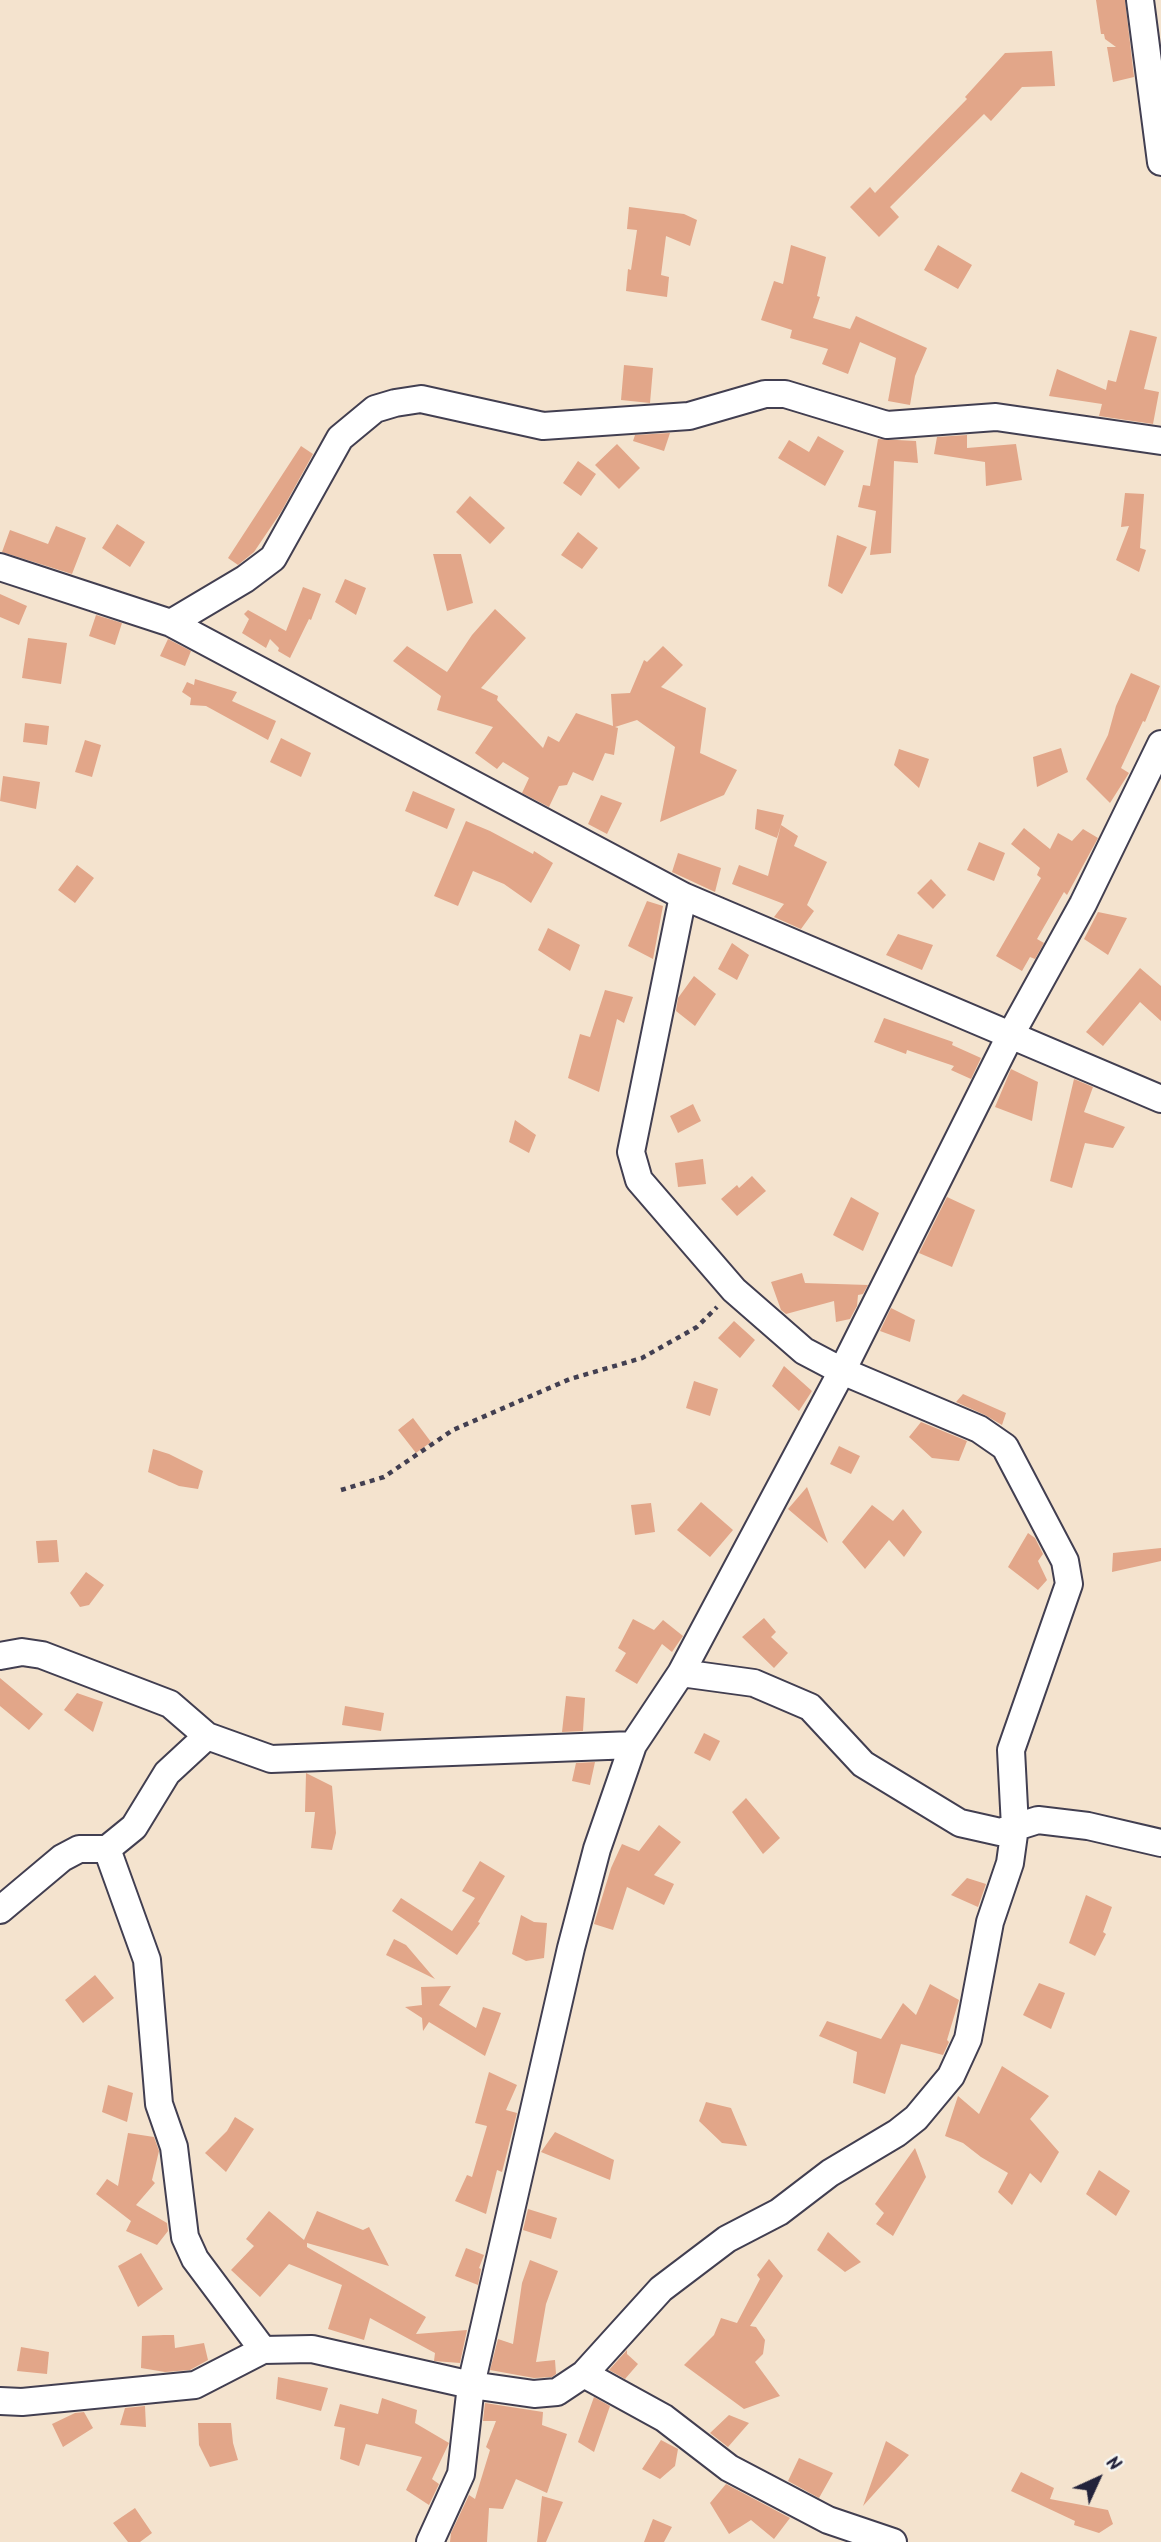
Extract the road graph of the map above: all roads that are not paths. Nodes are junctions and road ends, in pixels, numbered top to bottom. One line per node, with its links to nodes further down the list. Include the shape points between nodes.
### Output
1 (1140, 0): 2 (street)
2 (1161, 162)
3 (1161, 441): 5 (street, via 996,417 887,425 785,394 765,394 689,416 544,426 421,399 395,403 375,409 340,438 273,558)
4 (0, 566): 5 (street)
5 (171, 622): 7 (street)
6 (1161, 744): 8 (street, via 1083,904)
7 (683, 896): 8 (street); 10 (street, via 631,1153 639,1180 734,1290 804,1351)
8 (1010, 1036): 9 (street); 10 (street)
9 (1161, 1099)
10 (842, 1371): 12 (street); 15 (street, via 979,1429 1005,1447 1065,1561 1069,1584 1011,1750)
11 (0, 1656): 13 (street, via 42,1655 170,1704)
12 (681, 1673): 14 (street); 15 (street, via 754,1683 810,1707 863,1764 960,1823 1000,1832)
13 (207, 1736): 14 (street, via 271,1759); 17 (street, via 167,1773 134,1827)
14 (634, 1745): 21 (street, via 597,1850 574,1936)
15 (1015, 1827): 16 (street, via 1038,1820); 20 (street, via 1010,1863 990,1922 968,2039 951,2076 897,2133 830,2173 779,2212 727,2239 661,2289)
16 (1161, 1843)
17 (107, 1849): 18 (street, via 79,1849 62,1858); 19 (street, via 147,1960 159,2104 174,2147 185,2237 195,2259)
18 (0, 1910)
19 (263, 2350): 21 (street, via 312,2349); 22 (street, via 195,2385)
20 (584, 2374): 21 (street, via 557,2392 534,2394); 24 (street, via 664,2418 729,2468 828,2520)
21 (471, 2385): 23 (street, via 461,2474)
22 (0, 2401)
23 (430, 2542)
24 (893, 2542)

